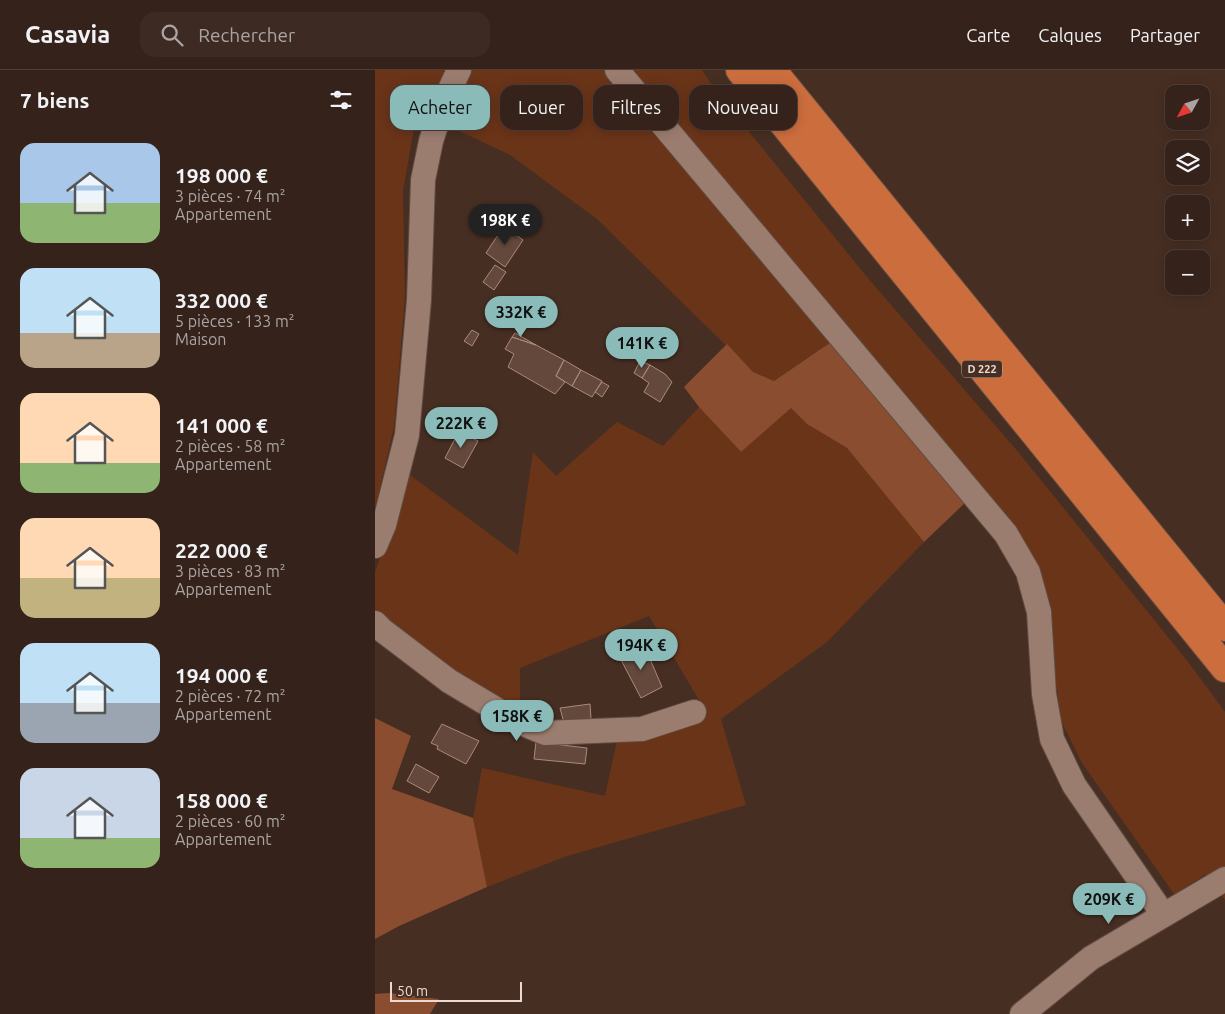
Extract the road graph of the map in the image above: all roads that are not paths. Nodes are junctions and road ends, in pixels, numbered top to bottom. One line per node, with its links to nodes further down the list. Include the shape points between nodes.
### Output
1 (459, 70): 5 (street, via 443,104 423,180 419,300 407,436 384,525)
2 (617, 70): 11 (street, via 1006,534 1028,572 1039,612 1044,694 1053,738 1074,785)
3 (740, 70): 8 (highway, D 222)
4 (772, 70): 7 (highway, D 222)
5 (375, 546)
6 (375, 623): 9 (street, via 449,680 513,720 545,733 642,729)
7 (1225, 627)
8 (1225, 668)
9 (694, 712)
10 (1225, 879): 11 (street)
11 (1162, 916): 12 (street, via 1091,958)
12 (1022, 1014)

